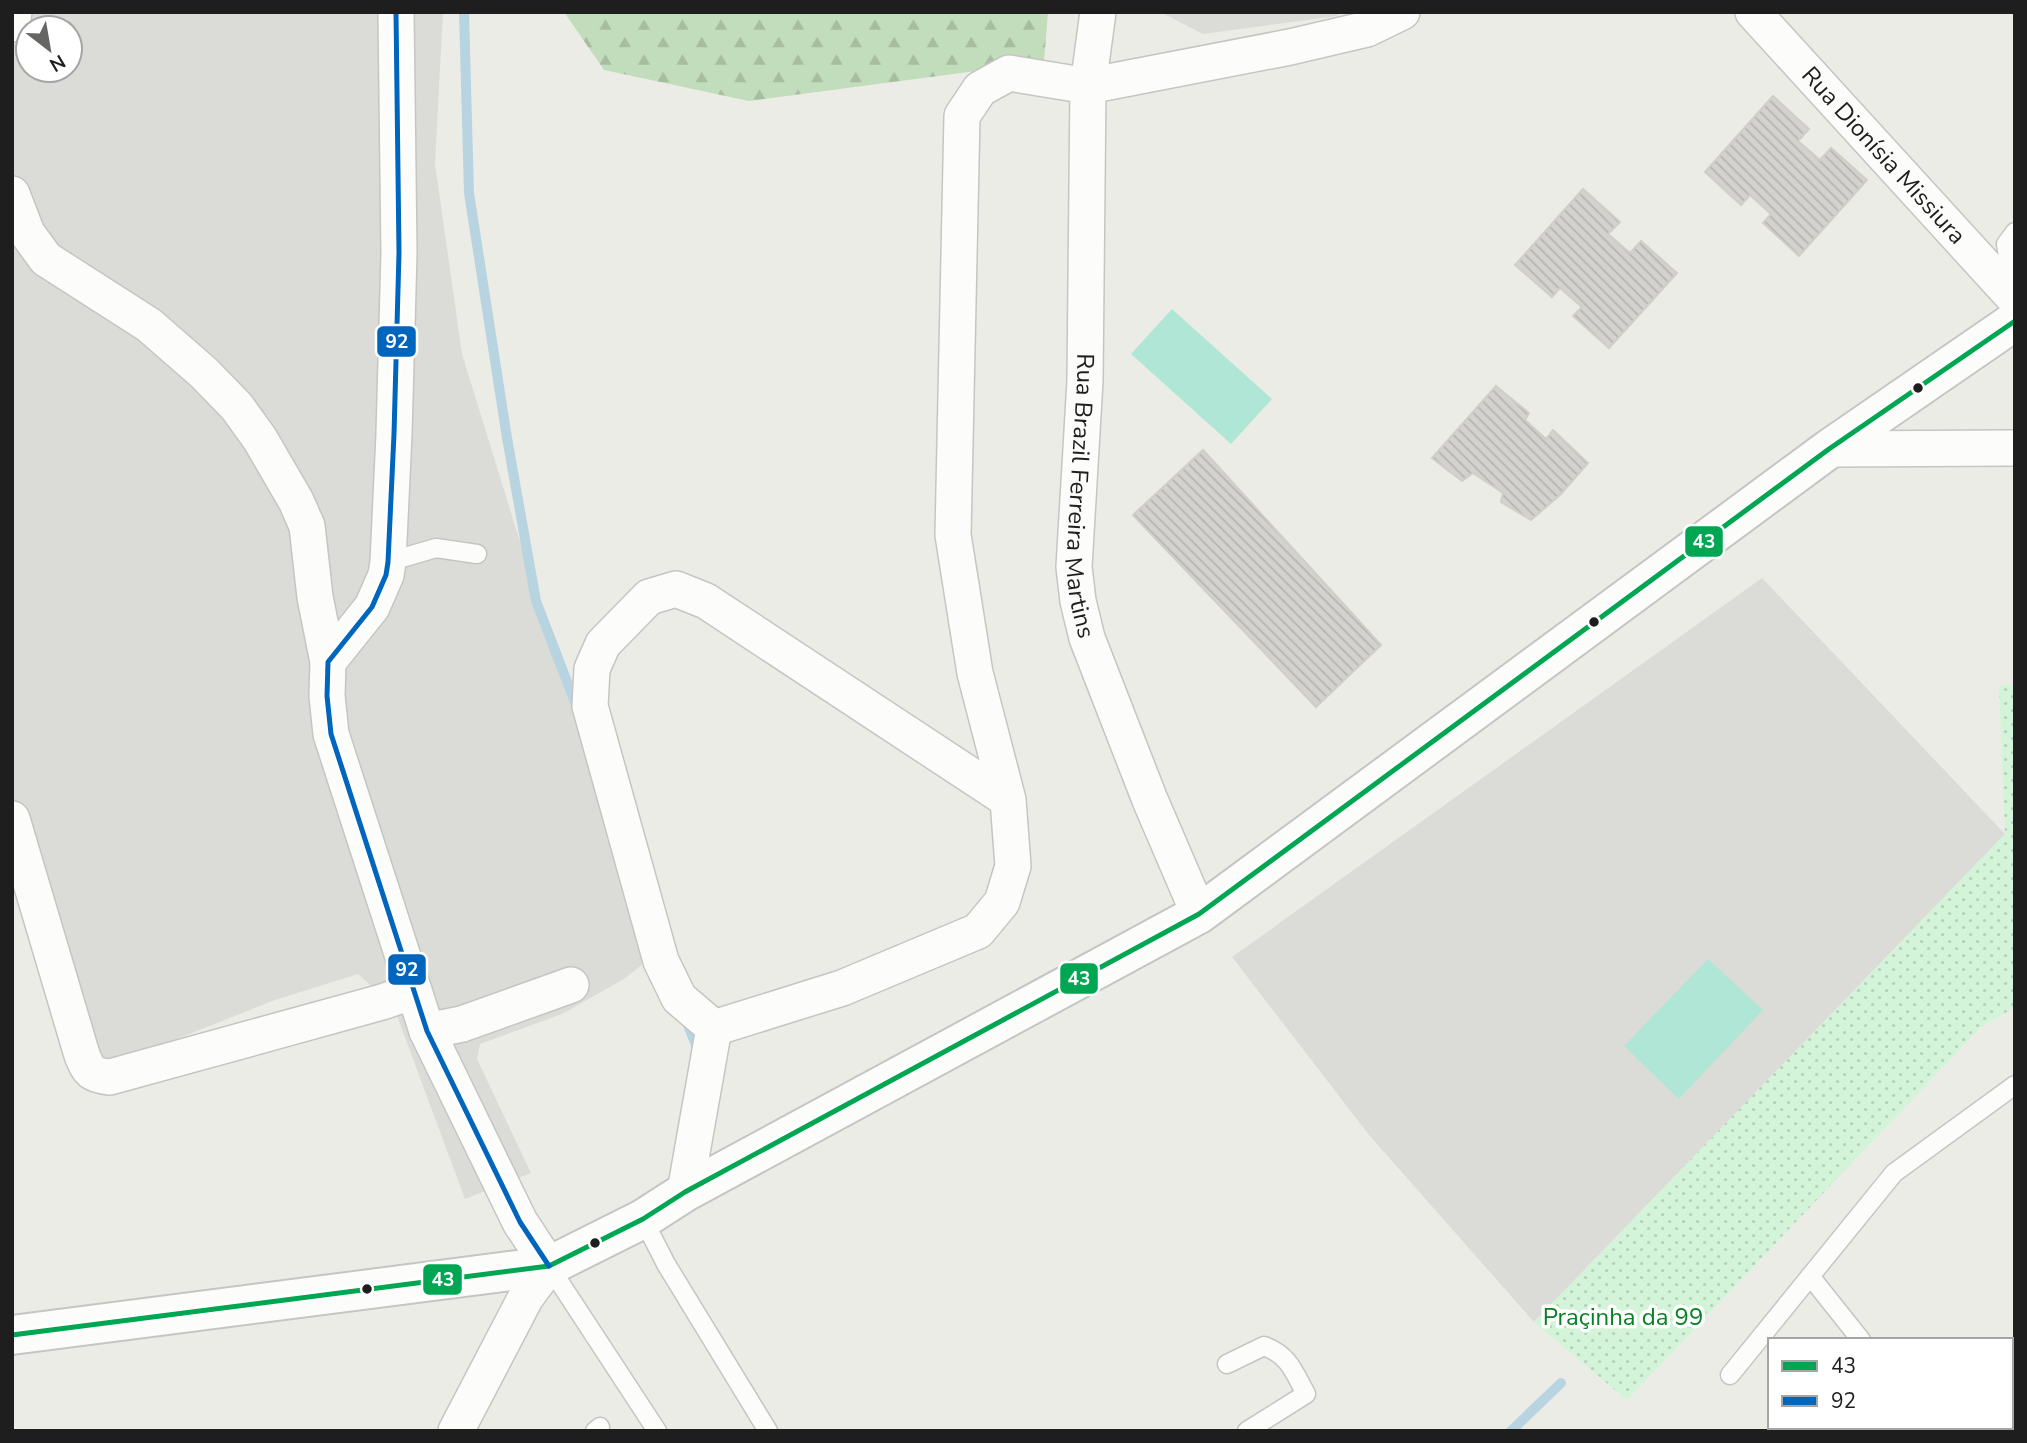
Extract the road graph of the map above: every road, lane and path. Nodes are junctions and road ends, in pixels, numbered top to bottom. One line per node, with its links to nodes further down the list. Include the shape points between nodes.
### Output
1 (14, 12): 6 (street)
2 (396, 12): 16 (street, via 399,253)
3 (1098, 12): 7 (street, Rua Brazil Ferreira Martins)
4 (1402, 12): 7 (street, via 1367,29)
5 (1753, 12): 11 (street, Rua Dionísia Missiura)
6 (12, 24)
7 (1088, 86): 18 (street, via 1009,73 980,89 962,116 953,535 975,673); 20 (street, Rua Brazil Ferreira Martins, via 1085,380 1074,567 1078,601 1111,701)
8 (12, 194): 17 (street, via 27,233 46,260 149,324 204,373 260,439 307,526)
9 (2015, 232): 10 (lane, via 2006,244)
10 (2015, 268)
11 (2015, 299)
12 (2015, 321): 14 (street)
13 (2015, 448): 14 (street)
14 (1829, 449): 20 (street)
15 (477, 554): 16 (lane, via 436,548)
16 (388, 562): 17 (street, via 372,607)
17 (328, 662): 22 (street, via 331,734)
18 (1008, 800): 23 (street, via 1013,866 1002,902 978,931 842,988); 23 (street, via 706,601 676,589 649,597 603,644 593,670 590,706 661,961 680,998)
19 (12, 819): 22 (street, via 82,1055 95,1075 110,1077)
20 (1199, 914): 26 (street)
21 (572, 985): 24 (street, via 462,1024)
22 (414, 991): 24 (street)
23 (714, 1028): 26 (street)
24 (427, 1031): 28 (street, via 520,1222)
25 (2015, 1085): 29 (lane, via 1894,1173)
26 (685, 1192): 27 (street)
27 (643, 1219): 28 (street); 36 (lane)
28 (549, 1266): 30 (street); 34 (street, via 526,1297); 35 (lane)
29 (1810, 1276): 31 (lane); 33 (lane)
30 (12, 1335)
31 (1859, 1338)
32 (1227, 1364): 37 (lane, via 1264,1346 1276,1350 1288,1361 1306,1394)
33 (1730, 1375)
34 (456, 1431)
35 (657, 1431)
36 (768, 1431)
37 (1247, 1431)

